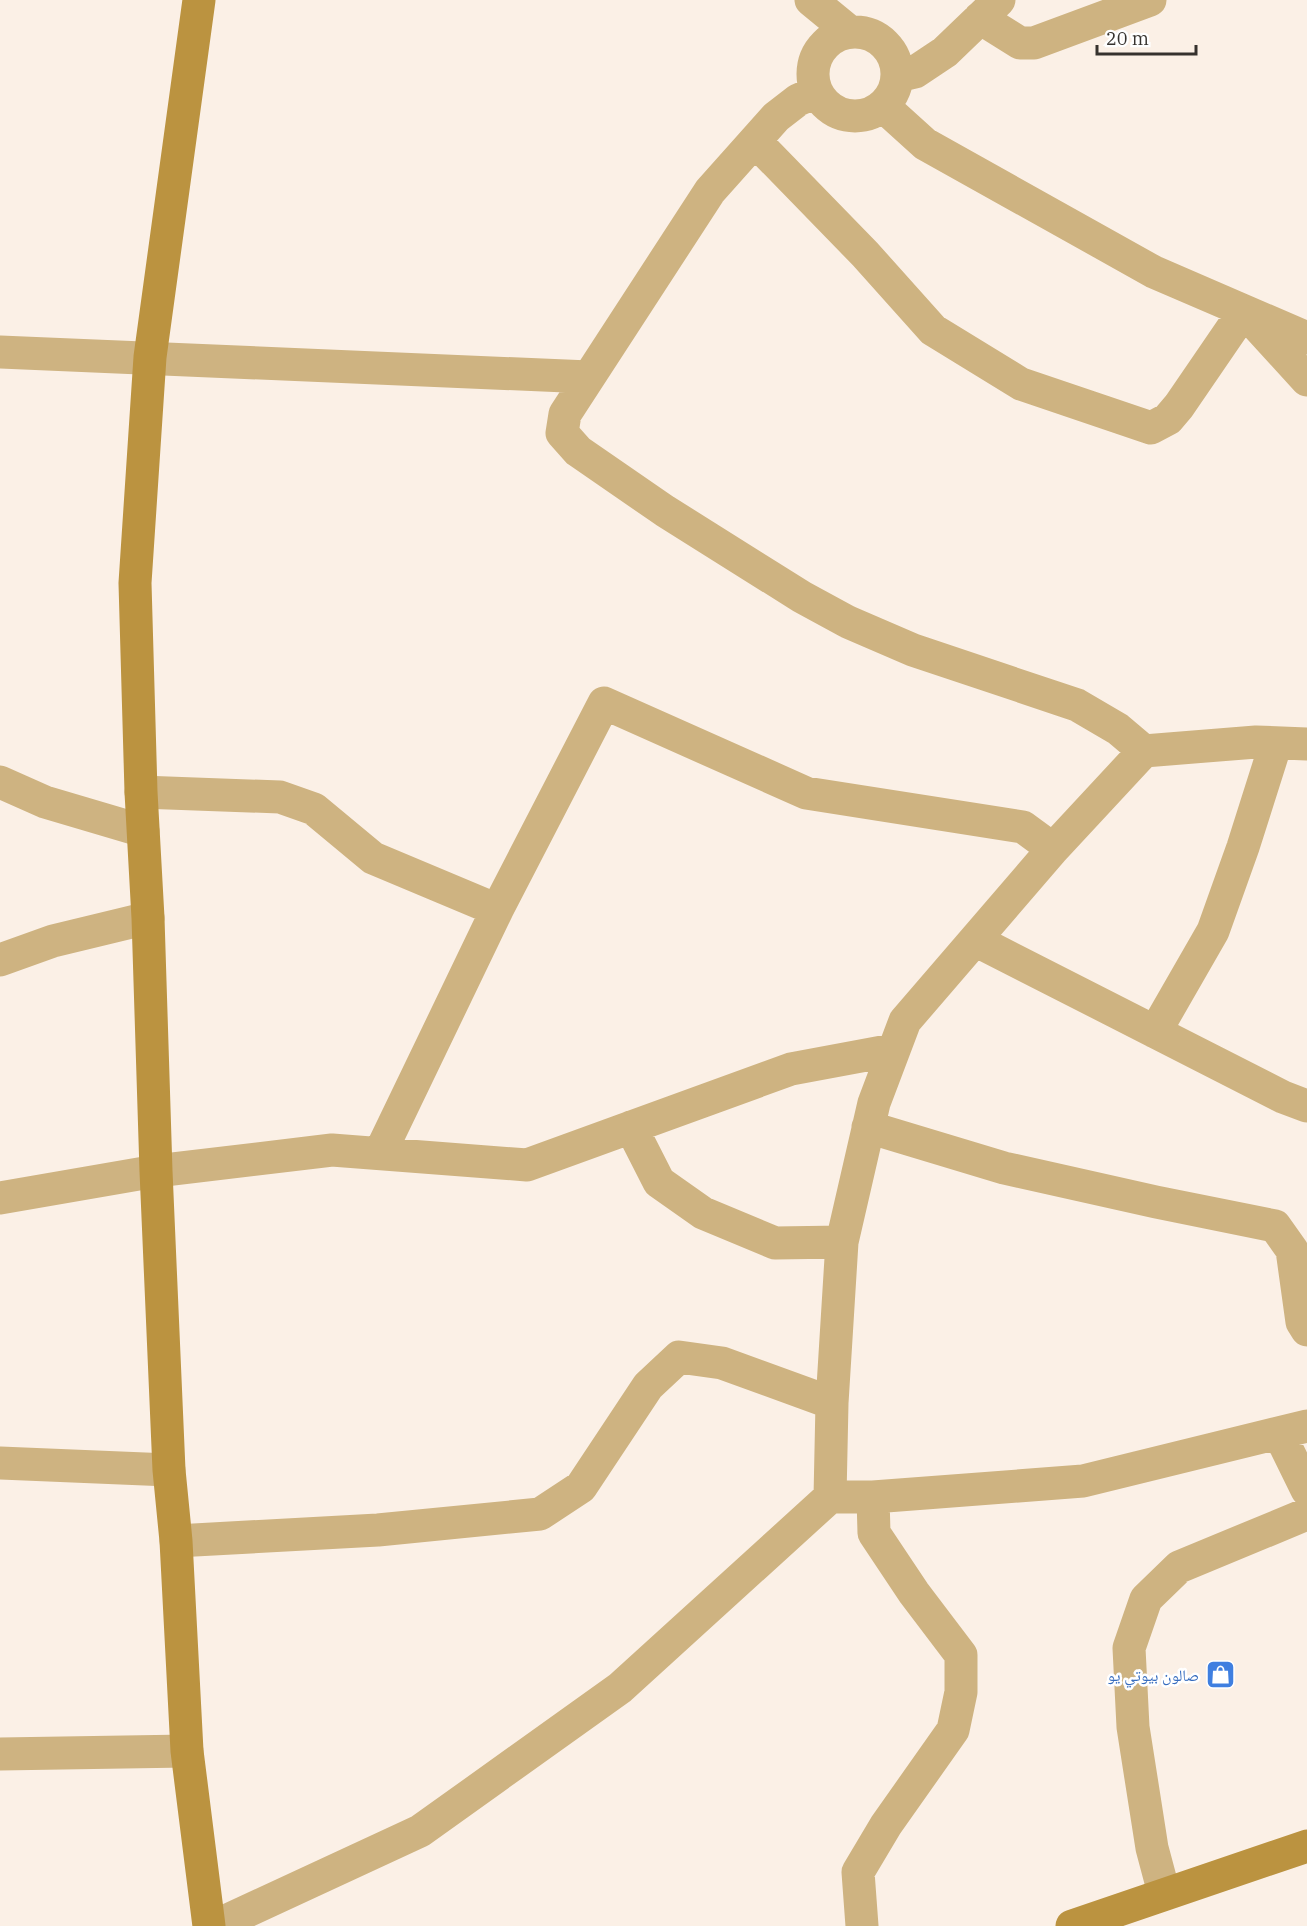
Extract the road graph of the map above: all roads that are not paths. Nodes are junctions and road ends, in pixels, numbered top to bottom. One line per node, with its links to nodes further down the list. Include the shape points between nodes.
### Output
1 (199, 0): 13 (main road)
2 (811, 0): 5 (street)
3 (1150, 0): 4 (street, via 1034,43 1020,43)
4 (989, 9): 6 (street, via 945,52 915,72)
5 (850, 32): 6 (street, via 868,34 884,43 892,52); 7 (street, via 830,40 822,49 813,69)
6 (898, 76): 8 (street, via 893,93)
7 (816, 92): 8 (street, via 830,109 852,117); 9 (street, via 776,117)
8 (883, 106): 10 (street, via 925,144 1154,272)
9 (754, 141): 10 (street, via 933,330 1021,384 1151,428 1168,419 1179,406); 14 (street, via 710,191)
10 (1244, 311): 11 (street); 15 (street)
11 (1307, 338)
12 (0, 352): 13 (street)
13 (150, 357): 14 (street); 19 (main road, via 135,583)
14 (590, 377): 17 (street, via 565,414 562,434 578,451 665,511 849,622 913,650 1077,705 1118,729)
15 (1307, 380)
16 (1291, 744): 17 (street, via 1256,742); 26 (street, via 1243,847 1213,931)
17 (1144, 751): 21 (street)
18 (0, 782): 20 (street, via 45,802)
19 (141, 792): 20 (main road); 22 (street, via 280,797 314,809 373,858)
20 (143, 831): 23 (main road)
21 (1053, 849): 22 (street, via 1023,827 806,793 604,703); 24 (street)
22 (497, 910): 31 (street)
23 (148, 918): 25 (street, via 53,941); 32 (main road)
24 (975, 940): 26 (street); 27 (street, via 905,1020)
25 (0, 960)
26 (1155, 1032): 28 (street)
27 (893, 1050): 29 (street, via 791,1069); 30 (street)
28 (1307, 1106)
29 (631, 1127): 31 (street, via 527,1165); 34 (street, via 659,1182 703,1213 775,1243)
30 (868, 1127): 34 (street); 35 (street, via 1004,1168 1275,1226 1292,1251 1302,1322)
31 (380, 1153): 32 (street, via 332,1150)
32 (156, 1171): 33 (street); 39 (main road)
33 (0, 1198)
34 (842, 1242): 36 (street)
35 (1307, 1330)
36 (832, 1403): 41 (street); 44 (street, via 722,1363 679,1357 648,1386 581,1487 540,1514 378,1530)
37 (1293, 1429): 40 (street); 42 (street, via 1083,1481)
38 (0, 1462): 39 (street)
39 (169, 1470): 44 (main road)
40 (1307, 1490)
41 (830, 1497): 42 (street); 50 (street, via 620,1688 420,1831)
42 (873, 1497): 51 (street, via 874,1533 961,1655 961,1692 953,1730 858,1872)
43 (1307, 1514): 48 (street, via 1179,1567 1146,1599 1129,1648 1133,1727 1152,1848)
44 (176, 1541): 45 (main road)
45 (187, 1751): 46 (street); 49 (main road)
46 (0, 1754)
47 (1307, 1846): 48 (main road)
48 (1164, 1893): 52 (main road)
49 (209, 1926)
50 (215, 1926)
51 (862, 1926)
52 (1072, 1926)

